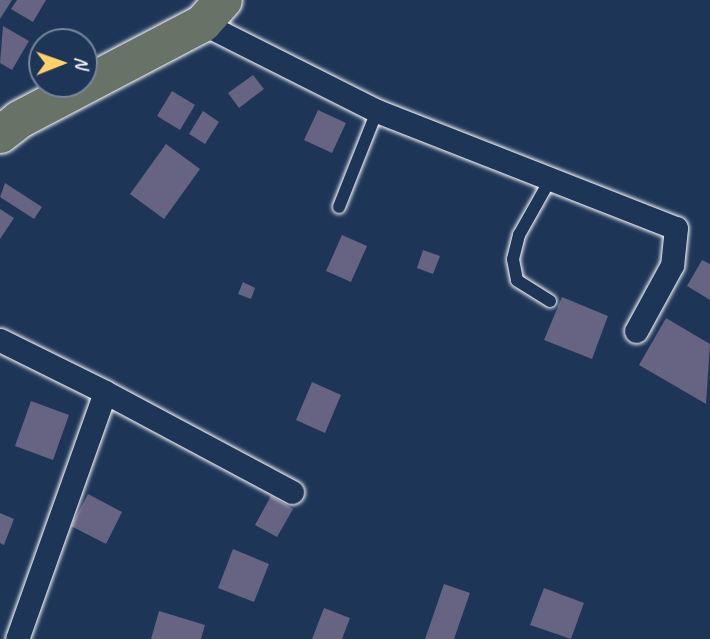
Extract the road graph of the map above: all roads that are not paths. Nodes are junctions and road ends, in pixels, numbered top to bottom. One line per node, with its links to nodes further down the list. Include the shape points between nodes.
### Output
1 (212, 11): 2 (street); 3 (main road)
2 (377, 111): 4 (street); 5 (lane)
3 (6, 122)
4 (550, 180): 6 (lane, via 519,235 513,260 517,280); 7 (street, via 676,228 672,265)
5 (339, 207)
6 (550, 301)
7 (636, 331)
8 (0, 340): 9 (street)
9 (105, 391): 10 (street); 11 (street)
10 (292, 492)
11 (17, 639)

